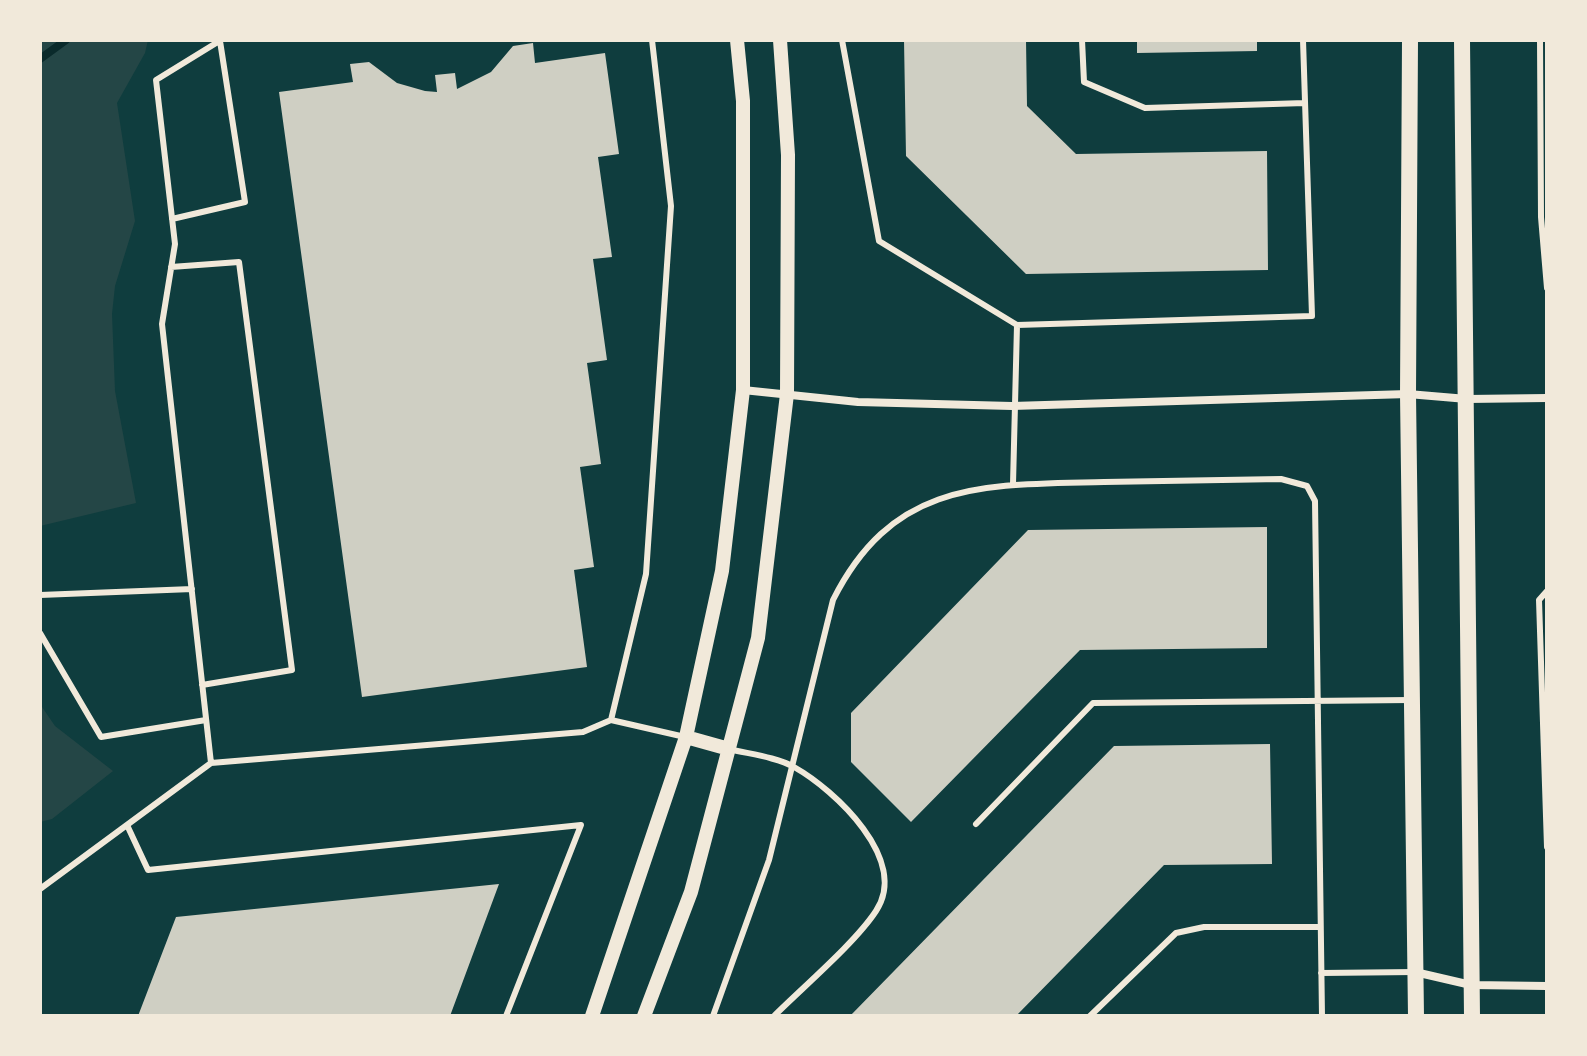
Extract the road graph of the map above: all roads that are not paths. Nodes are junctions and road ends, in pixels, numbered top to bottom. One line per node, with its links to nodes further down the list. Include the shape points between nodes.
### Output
1 (221, 40): 13 (lane, via 156,80); 13 (lane, via 245,202)
2 (652, 40): 32 (lane, via 671,206 646,574)
3 (737, 40): 17 (street, via 743,101)
4 (780, 40): 18 (street, via 788,171)
5 (842, 40): 16 (lane, via 879,241)
6 (1082, 40): 11 (lane, via 1084,82 1145,108)
7 (1303, 40): 11 (lane)
8 (1410, 40): 19 (main road)
9 (1462, 40): 21 (main road)
10 (1540, 40): 12 (lane)
11 (1305, 103): 16 (lane, via 1312,316)
12 (1544, 217): 15 (lane)
13 (172, 219): 14 (lane)
14 (171, 267): 24 (lane, via 162,324); 28 (lane, via 239,262 292,670)
15 (1547, 288)
16 (1017, 325): 22 (lane)
17 (743, 390): 18 (street); 33 (street, via 722,571)
18 (787, 394): 22 (street, via 858,402); 34 (street, via 758,638)
19 (1408, 394): 21 (street); 22 (street); 30 (main road)
20 (1547, 398): 21 (street)
21 (1467, 399): 44 (main road)
22 (1012, 406): 23 (lane)
23 (1013, 484): 29 (lane, via 1281,479 1307,486 1316,515); 36 (lane, via 935,500 879,533 861,552 829,613)
24 (192, 589): 26 (lane); 28 (lane)
25 (1547, 591): 39 (lane, via 1539,600)
26 (40, 595)
27 (40, 633): 31 (lane, via 101,737)
28 (202, 685): 31 (lane)
29 (1318, 700): 30 (lane); 37 (lane, via 1093,703); 41 (lane)
30 (1411, 700): 42 (main road)
31 (206, 720): 35 (lane)
32 (611, 720): 33 (lane); 35 (lane, via 583,732)
33 (686, 737): 34 (street); 47 (street)
34 (729, 749): 36 (lane); 48 (street, via 691,892)
35 (211, 763): 38 (lane)
36 (793, 766): 49 (lane, via 769,860); 50 (lane, via 872,838 881,853 885,883 876,911)
37 (976, 824)
38 (127, 825): 40 (lane); 46 (lane, via 148,870 581,825)
39 (1547, 847)
40 (40, 889)
41 (1320, 927): 43 (lane); 51 (lane, via 1204,927 1176,933)
42 (1415, 972): 43 (lane); 44 (street); 53 (main road)
43 (1321, 973): 52 (lane)
44 (1471, 985): 45 (street); 54 (main road)
45 (1547, 986)
46 (506, 1016)
47 (592, 1016)
48 (644, 1016)
49 (713, 1016)
50 (774, 1016)
51 (1090, 1016)
52 (1322, 1016)
53 (1416, 1016)
54 (1472, 1016)

